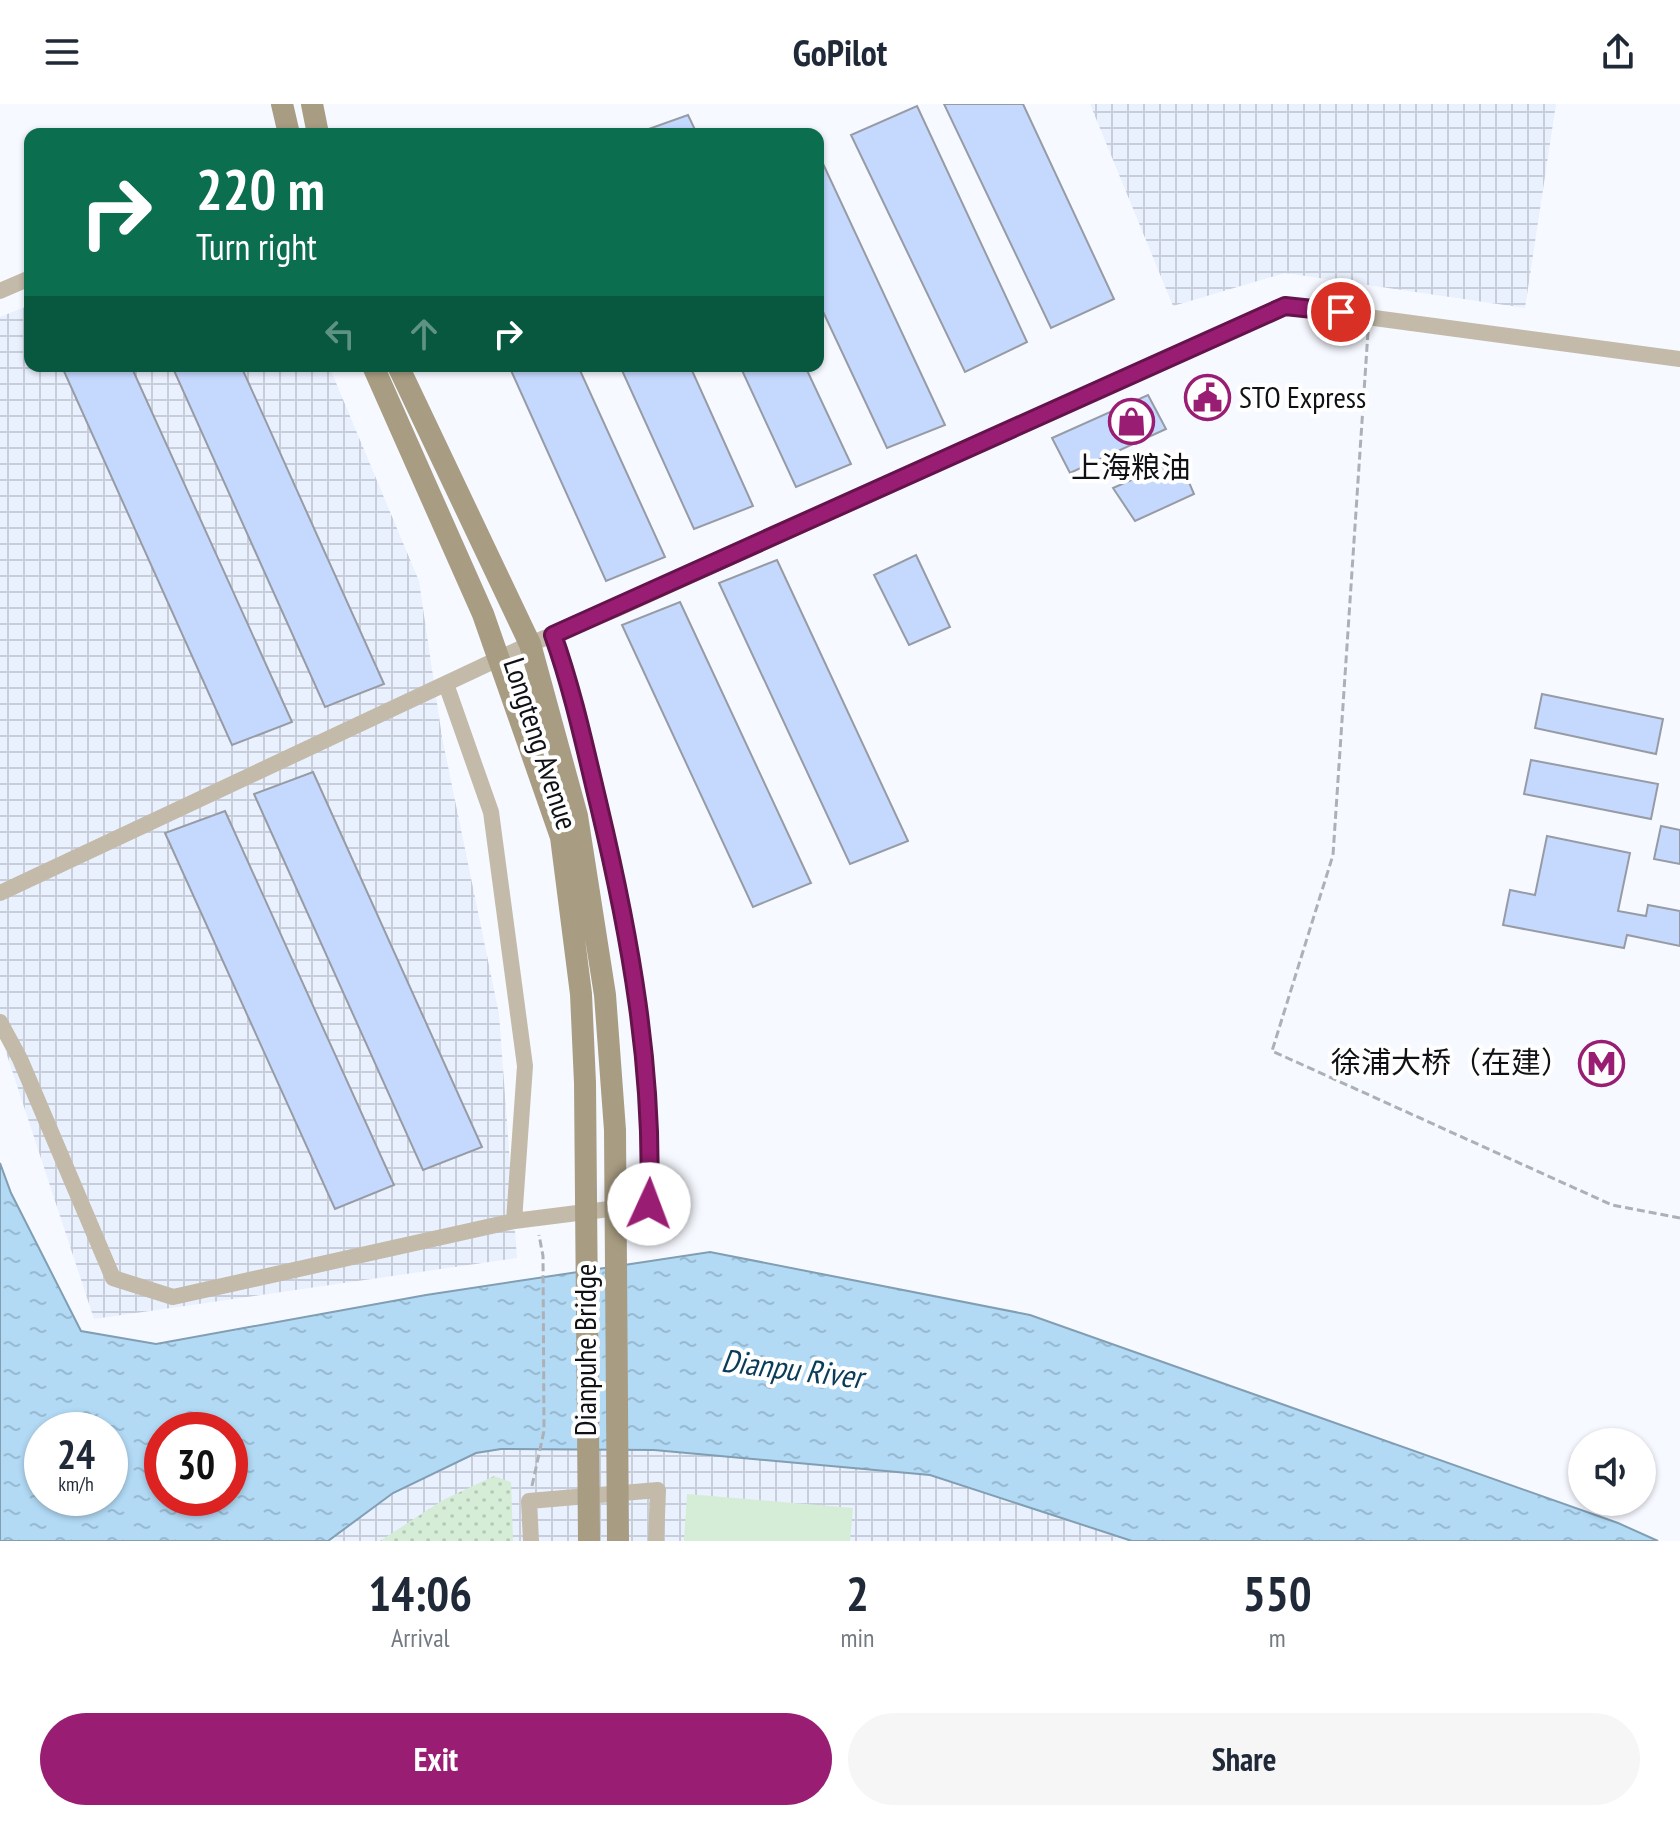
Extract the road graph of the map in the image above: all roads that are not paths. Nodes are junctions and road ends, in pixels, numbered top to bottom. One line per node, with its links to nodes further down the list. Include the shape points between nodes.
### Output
1 (282, 104): 3 (main road)
2 (312, 104): 4 (main road)
3 (288, 128)
4 (317, 128)
5 (24, 281): 6 (street)
6 (0, 291)
7 (1680, 359): 10 (street, via 1285,306)
8 (376, 372): 12 (main road, Longteng Avenue)
9 (401, 372): 11 (main road, Longteng Avenue)
10 (553, 635): 11 (street); 18 (street, via 571,687 629,935 652,1132 650,1189 649,1204)
11 (530, 644): 12 (street); 17 (main road, Longteng Avenue, via 577,816 605,995)
12 (499, 659): 13 (street); 16 (main road, Longteng Avenue, via 561,837 581,994)
13 (446, 684): 14 (street); 18 (street, via 491,812 523,1050)
14 (0, 893)
15 (0, 1022): 18 (street, via 113,1278 173,1297)
16 (585, 1160): 20 (main road, Dianpuhe Bridge)
17 (615, 1160): 21 (main road, Dianpuhe Bridge)
18 (514, 1221)
19 (531, 1541): 22 (street, via 529,1501 658,1490)
20 (589, 1541)
21 (618, 1541)
22 (656, 1541)

